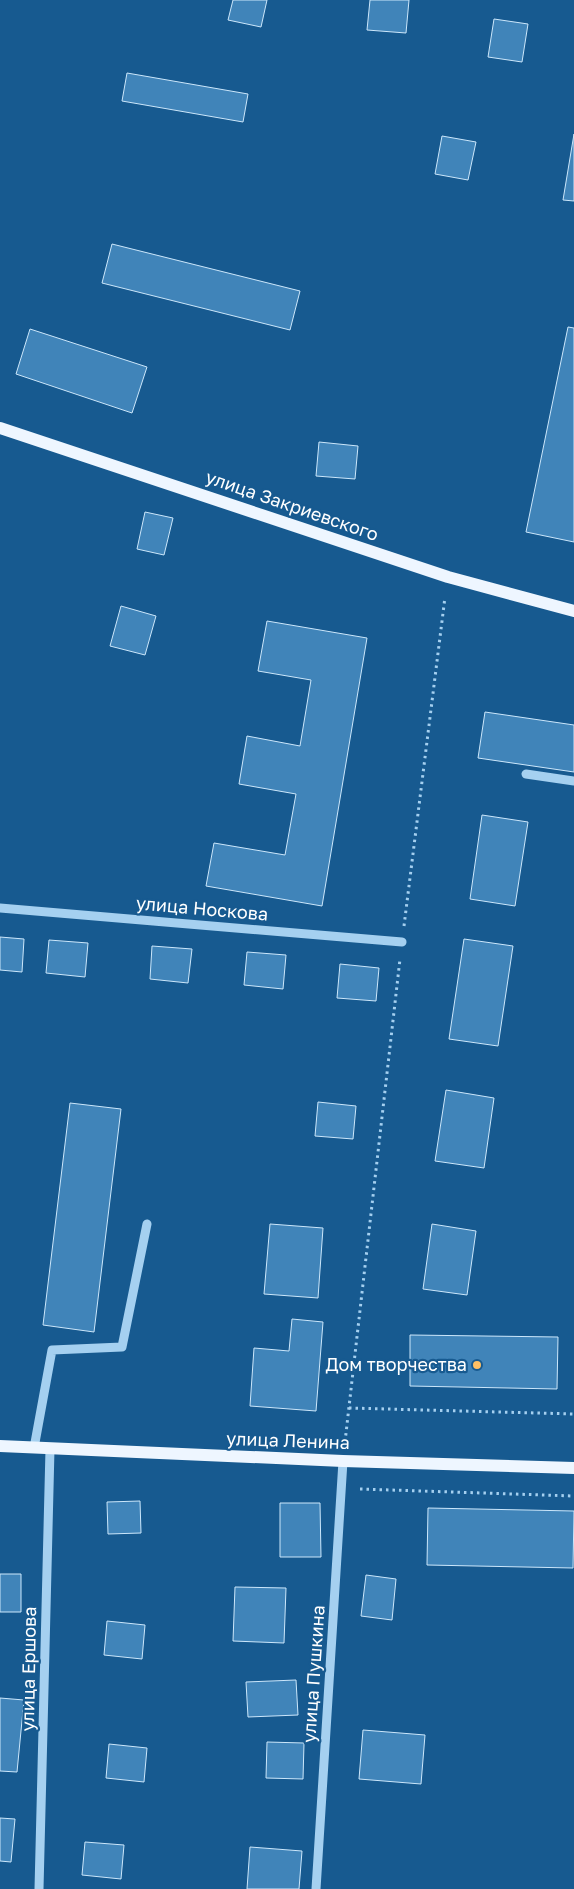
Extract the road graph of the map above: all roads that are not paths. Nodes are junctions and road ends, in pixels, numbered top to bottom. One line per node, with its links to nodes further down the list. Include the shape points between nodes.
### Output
1 (0, 428): 2 (main road, улица Закриевского, via 448,576)
2 (574, 611)
3 (526, 774): 4 (street)
4 (574, 782)
5 (0, 908): 6 (street, улица Носкова)
6 (402, 942)
7 (147, 1224): 9 (street, via 122,1347 52,1350)
8 (0, 1446): 9 (main road, улица Ленина)
9 (34, 1448): 10 (main road, улица Ленина)
10 (50, 1450): 11 (main road, улица Ленина); 13 (street, улица Ершова)
11 (344, 1461): 12 (main road, улица Ленина); 14 (street, улица Пушкина)
12 (574, 1468)
13 (39, 1889)
14 (316, 1889)

